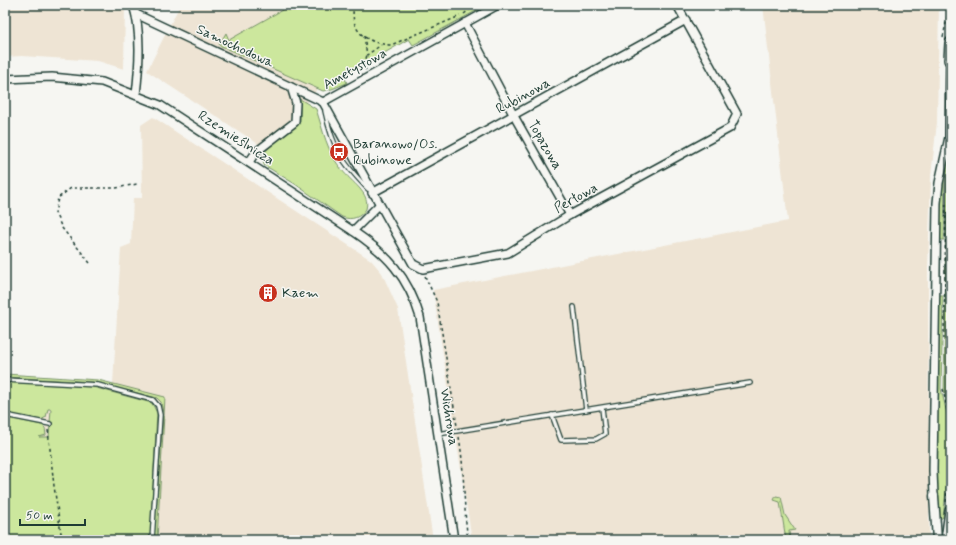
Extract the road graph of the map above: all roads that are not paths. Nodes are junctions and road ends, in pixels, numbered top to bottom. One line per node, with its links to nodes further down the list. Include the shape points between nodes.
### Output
1 (133, 5): 4 (street)
2 (498, 5): 6 (street, Ametystowa)
3 (677, 5): 5 (street)
4 (136, 14): 10 (street, Samochodowa); 11 (street)
5 (686, 20): 13 (street, Rubinowa); 17 (street, Perłowa, via 737,114 730,128)
6 (465, 23): 12 (street, Ametystowa); 13 (street, Topazowa)
7 (947, 43): 8 (main road)
8 (950, 60): 30 (street, via 949,137 937,203)
9 (5, 79): 11 (street, Rzemieślnicza, via 31,76 102,82)
10 (291, 87): 12 (street, Samochodowa); 14 (street, via 296,102 295,122 256,152)
11 (136, 95): 14 (street, Rzemieślnicza, via 170,110)
12 (323, 102): 15 (street, Ametystowa); 15 (lane, via 331,137 347,167)
13 (514, 116): 15 (street, Rubinowa); 17 (street, Topazowa)
14 (249, 162): 18 (street, Rzemieślnicza)
15 (372, 193): 16 (street, Ametystowa)
16 (379, 205): 18 (street); 19 (street, Ametystowa, via 413,264)
17 (570, 215): 19 (street, Perłowa, via 508,253)
18 (354, 231): 20 (street, Rzemieślnicza, via 374,245 396,267)
19 (423, 269)
20 (414, 298): 29 (street, Wichrowa, via 422,328)
21 (574, 307): 25 (lane)
22 (5, 380): 32 (lane, via 98,385 153,400 160,414)
23 (750, 383): 24 (lane)
24 (602, 408): 25 (lane); 27 (lane, via 605,434 596,439 561,440)
25 (586, 410): 27 (lane)
26 (5, 415): 28 (lane)
27 (552, 416): 29 (lane)
28 (49, 424)
29 (438, 434): 33 (street, Wichrowa)
30 (934, 496): 34 (street)
31 (949, 507): 35 (main road)
32 (152, 540)
33 (454, 540)
34 (937, 540)
35 (947, 540)

